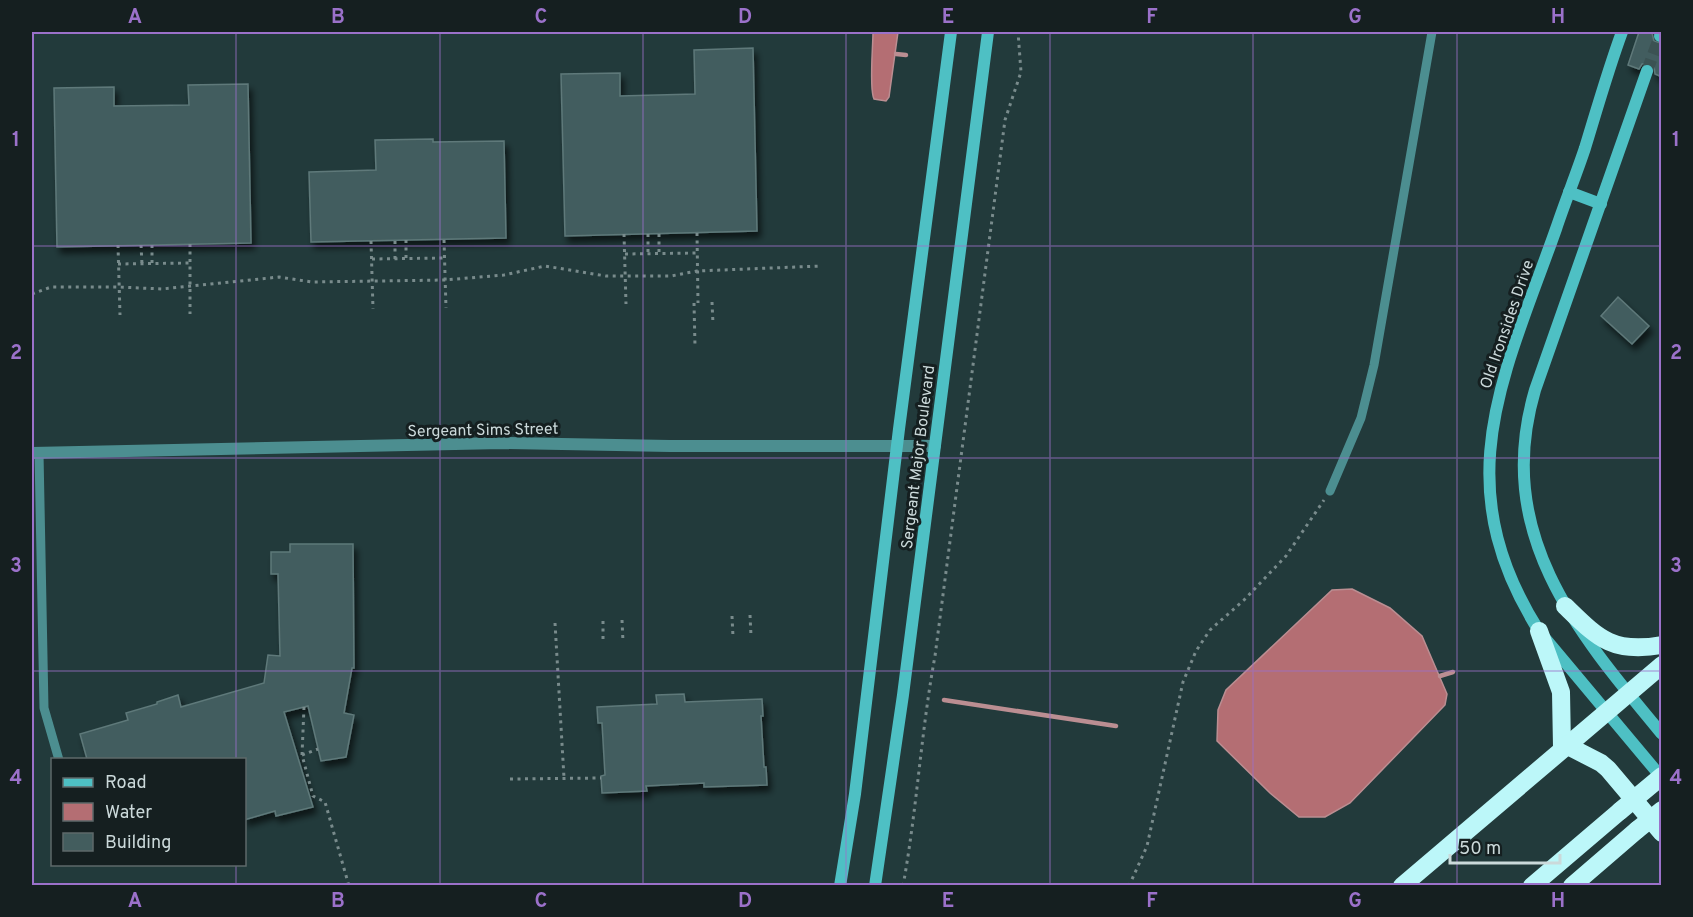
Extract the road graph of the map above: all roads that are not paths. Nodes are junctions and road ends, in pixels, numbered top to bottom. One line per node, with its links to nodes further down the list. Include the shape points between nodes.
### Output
1 (951, 32): 8 (street, Sergeant Major Boulevard)
2 (988, 32): 9 (street, Sergeant Major Boulevard)
3 (1432, 32): 11 (lane, via 1374,365 1361,418)
4 (1622, 32): 6 (street, Old Ironsides Drive)
5 (1647, 71): 7 (street)
6 (1569, 192): 7 (street); 13 (street, Old Ironsides Drive, via 1502,381 1490,443 1490,497 1496,530 1515,590)
7 (1601, 204): 12 (street, via 1535,390 1525,446 1526,491 1533,533)
8 (897, 446): 9 (street, Sergeant Sims Street); 10 (street, Sergeant Sims Street, via 502,443); 24 (street, Sergeant Major Boulevard)
9 (935, 446): 25 (street, Sergeant Major Boulevard)
10 (35, 453): 20 (lane, via 44,708)
11 (1330, 491)
12 (1565, 606): 14 (highway, via 1610,643 1629,647); 16 (street)
13 (1539, 631): 17 (street, Old Ironsides Drive); 19 (highway, via 1561,692)
14 (1662, 645)
15 (1662, 665): 16 (highway)
16 (1627, 693): 17 (highway); 18 (street)
17 (1606, 712): 19 (highway); 21 (street, Old Ironsides Drive)
18 (1662, 734)
19 (1564, 746): 23 (highway, via 1608,769); 26 (highway)
20 (59, 758)
21 (1662, 777): 27 (highway, bridge)
22 (1662, 810): 28 (highway, bridge)
23 (1662, 833)
24 (840, 885)
25 (875, 885)
26 (1402, 885)
27 (1532, 885)
28 (1572, 885)

